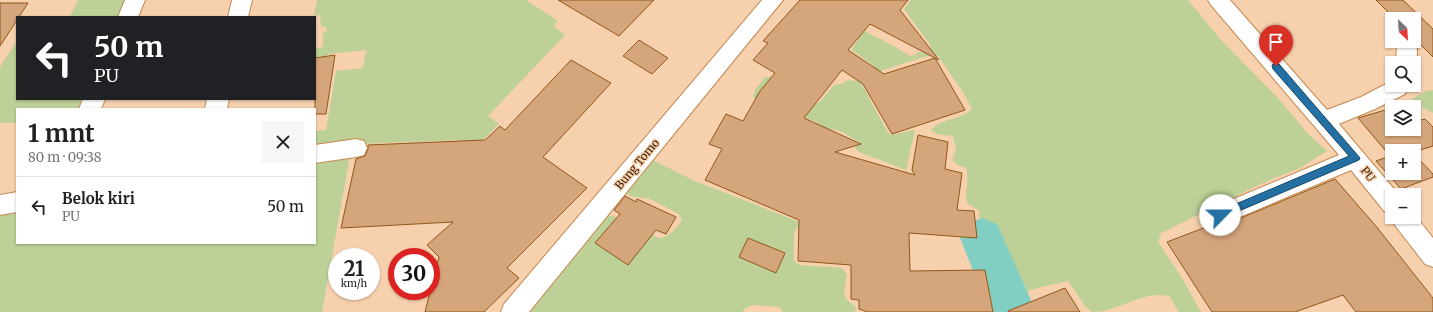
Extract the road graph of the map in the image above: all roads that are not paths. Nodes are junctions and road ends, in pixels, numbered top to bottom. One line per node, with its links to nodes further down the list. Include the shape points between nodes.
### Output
1 (135, 0): 6 (street)
2 (242, 0): 7 (street)
3 (788, 0): 5 (street, Bung Tomo)
4 (1218, 0): 9 (street, PU)
5 (766, 8): 19 (street, Bung Tomo)
6 (128, 16)
7 (238, 16)
8 (1390, 92): 9 (street)
9 (1324, 121): 12 (street, PU)
10 (356, 148): 11 (street)
11 (316, 154)
12 (1355, 158): 13 (street, PU); 16 (street)
13 (1385, 195)
14 (16, 202): 15 (street)
15 (0, 205)
16 (1220, 215)
17 (1408, 224): 18 (street)
18 (1433, 256)
19 (513, 312)

